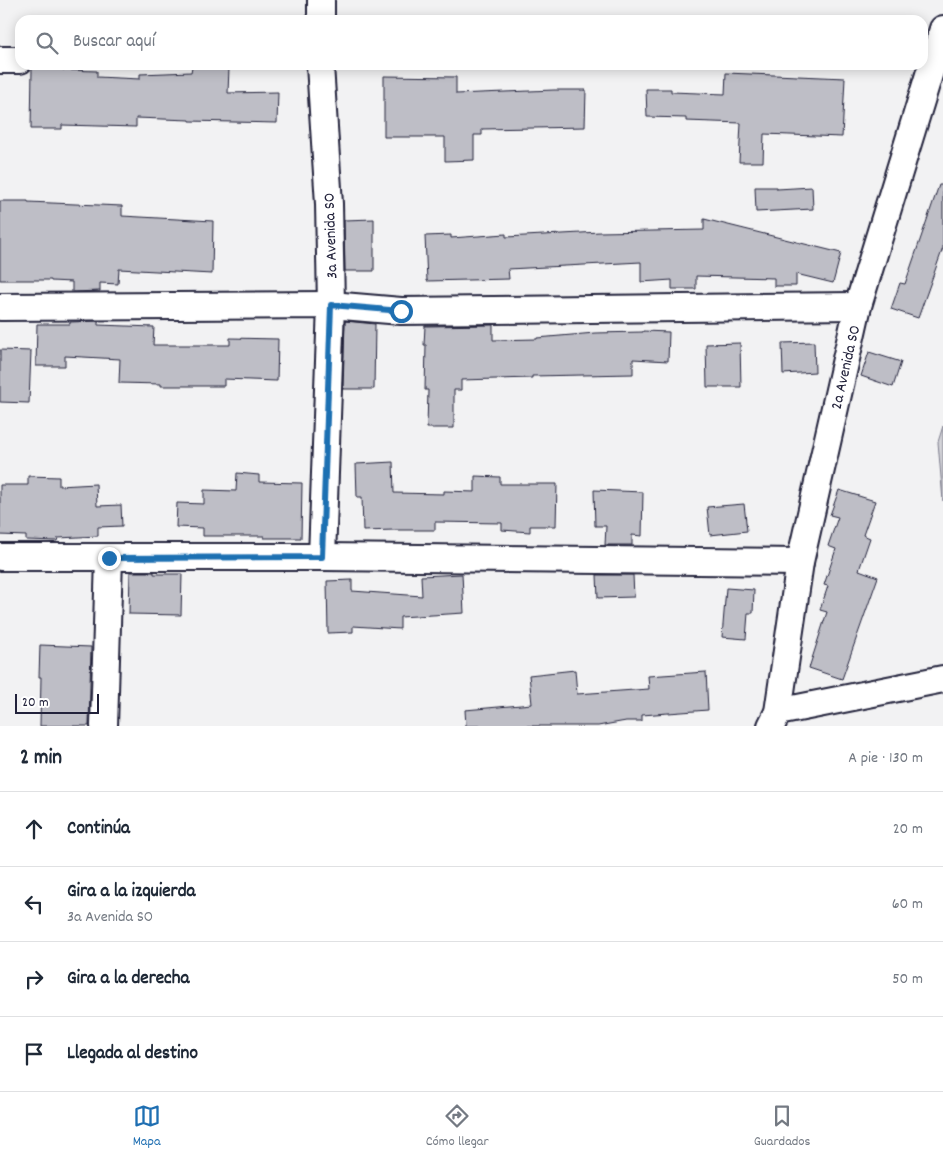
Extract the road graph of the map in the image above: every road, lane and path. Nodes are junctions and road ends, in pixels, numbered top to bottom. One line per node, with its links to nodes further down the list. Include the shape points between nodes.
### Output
1 (321, 0): 2 (street)
2 (321, 15)
3 (943, 29): 6 (street, 2a Avenida SO)
4 (0, 60): 5 (street)
5 (15, 60)
6 (928, 61)
7 (320, 70): 9 (street, 3a Avenida SO, via 329,204)
8 (925, 70): 10 (street, 2a Avenida SO)
9 (331, 305): 10 (street, via 401,311); 11 (street); 13 (street, 3a Avenida SO)
10 (858, 306): 15 (street, 2a Avenida SO)
11 (0, 307)
12 (0, 557): 14 (street)
13 (322, 557): 14 (street); 15 (street)
14 (109, 558): 18 (street)
15 (800, 562): 17 (street, 2a Avenida SO)
16 (943, 679): 17 (street)
17 (775, 719)
18 (104, 726)

